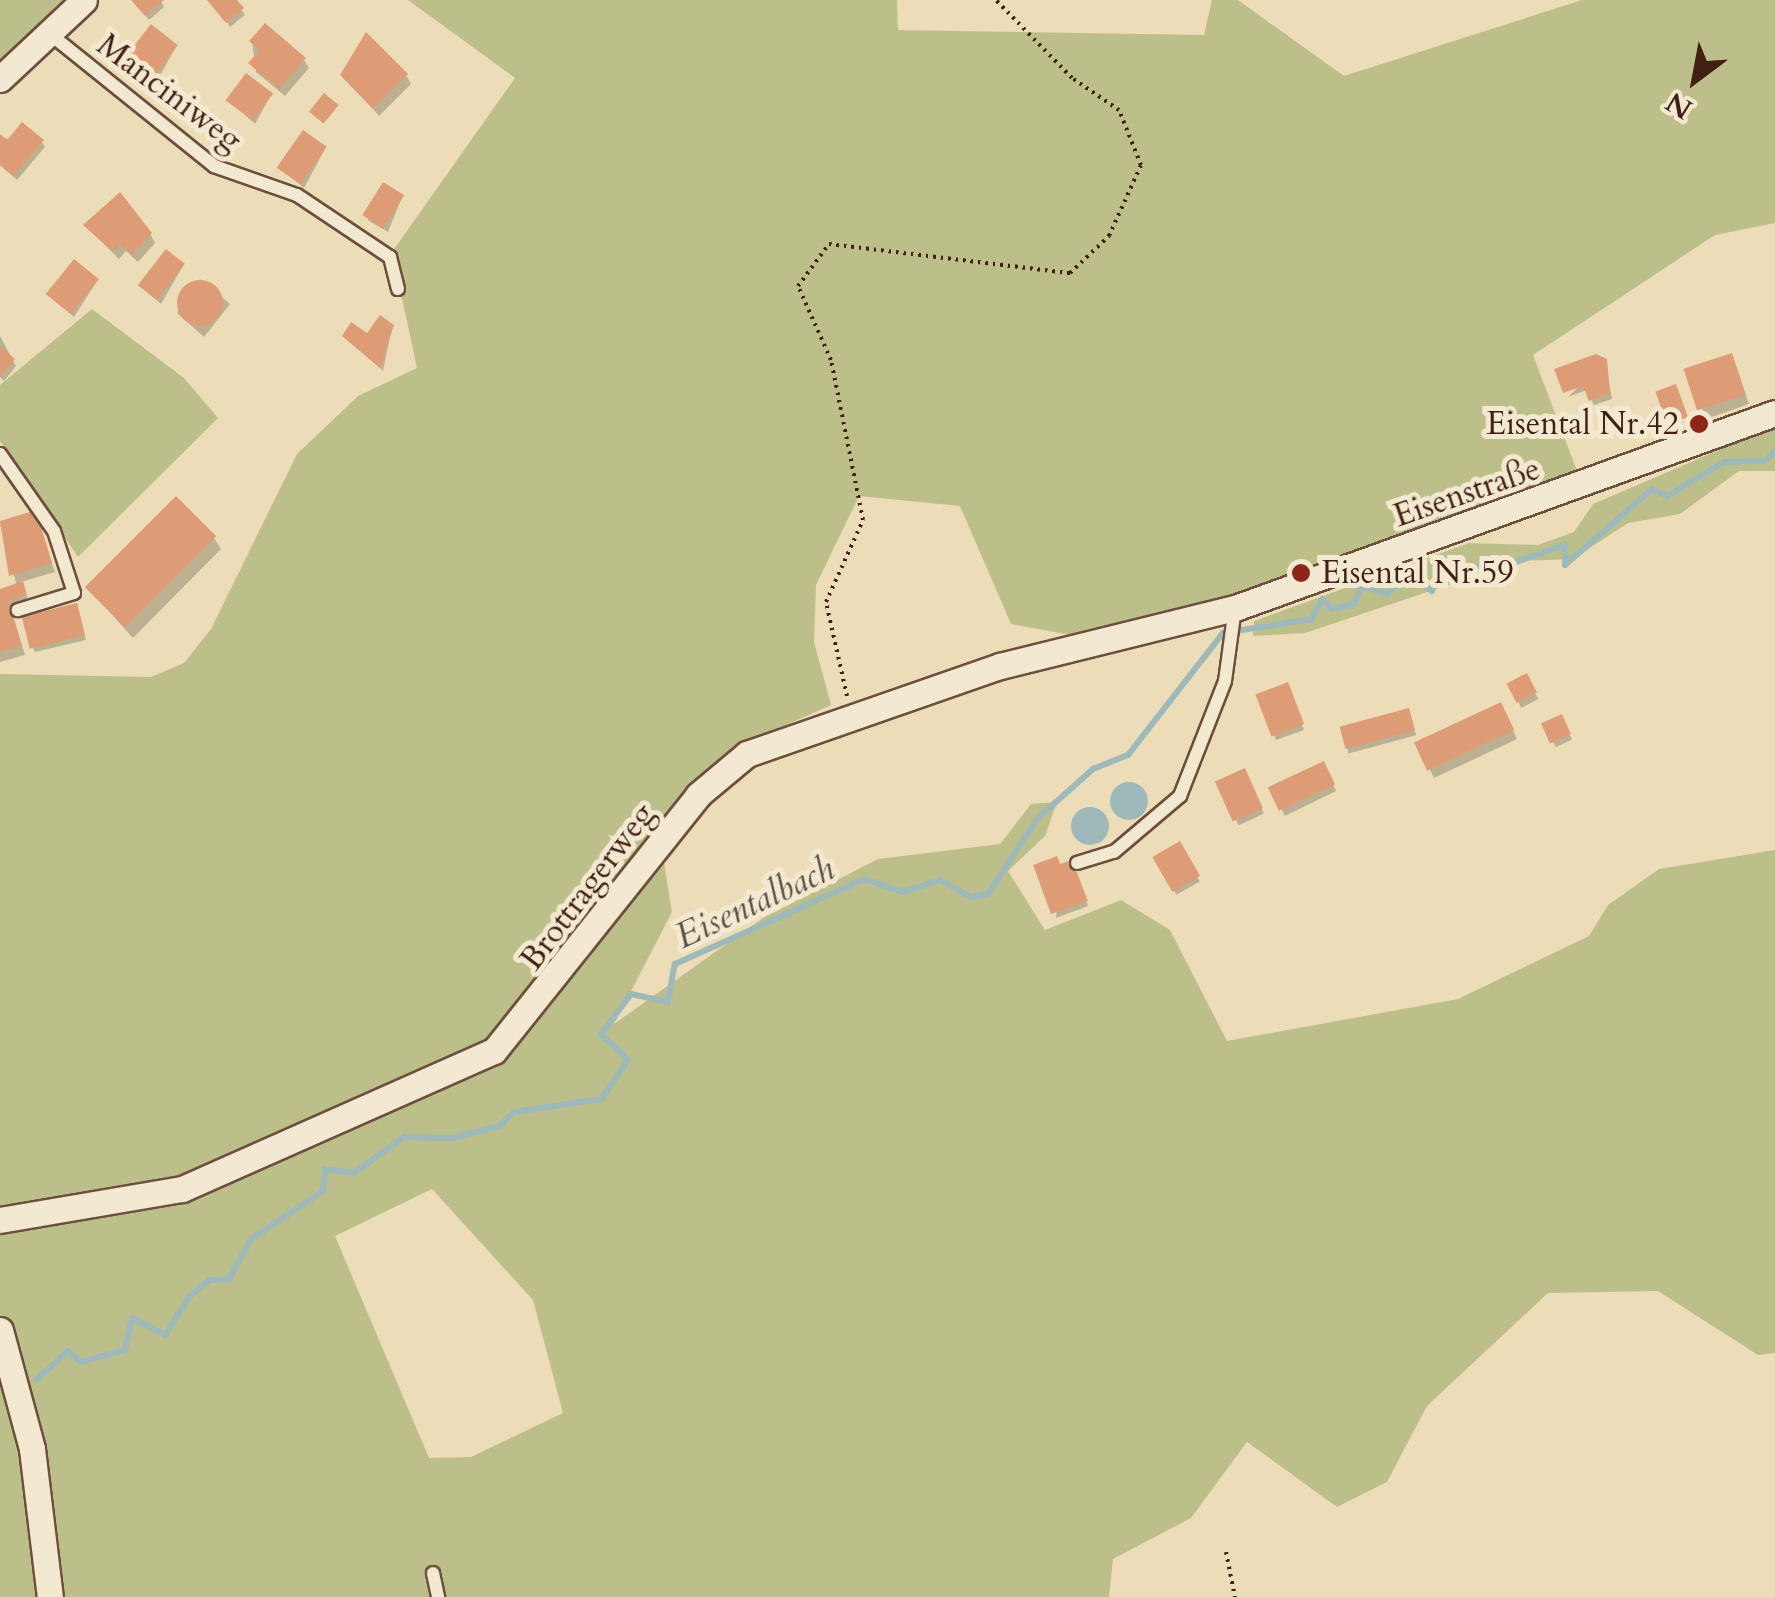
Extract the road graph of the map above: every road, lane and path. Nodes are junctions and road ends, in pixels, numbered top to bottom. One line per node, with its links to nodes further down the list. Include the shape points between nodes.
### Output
1 (84, 0): 3 (street)
2 (996, 0): 10 (path, via 1072,78 1119,110 1141,165 1109,236 1070,273 829,244 798,286 830,360 863,520 826,602)
3 (50, 34): 4 (street); 5 (lane, Manciniweg, via 200,156 298,195 390,258)
4 (0, 79)
5 (398, 289)
6 (1775, 413): 9 (street, Eisenstraße)
7 (0, 454): 8 (lane, via 54,531 74,593)
8 (18, 610)
9 (1234, 623): 10 (street, Brottragerweg); 11 (lane, via 1180,796 1114,852)
10 (850, 712): 12 (street, Brottragerweg, via 720,773 518,1030 461,1072 182,1188)
11 (1076, 864)
12 (3, 1220)
13 (0, 1330): 16 (street, via 32,1449)
14 (1226, 1552): 18 (path)
15 (433, 1573): 17 (lane)
16 (50, 1597)
17 (438, 1597)
18 (1236, 1597)

